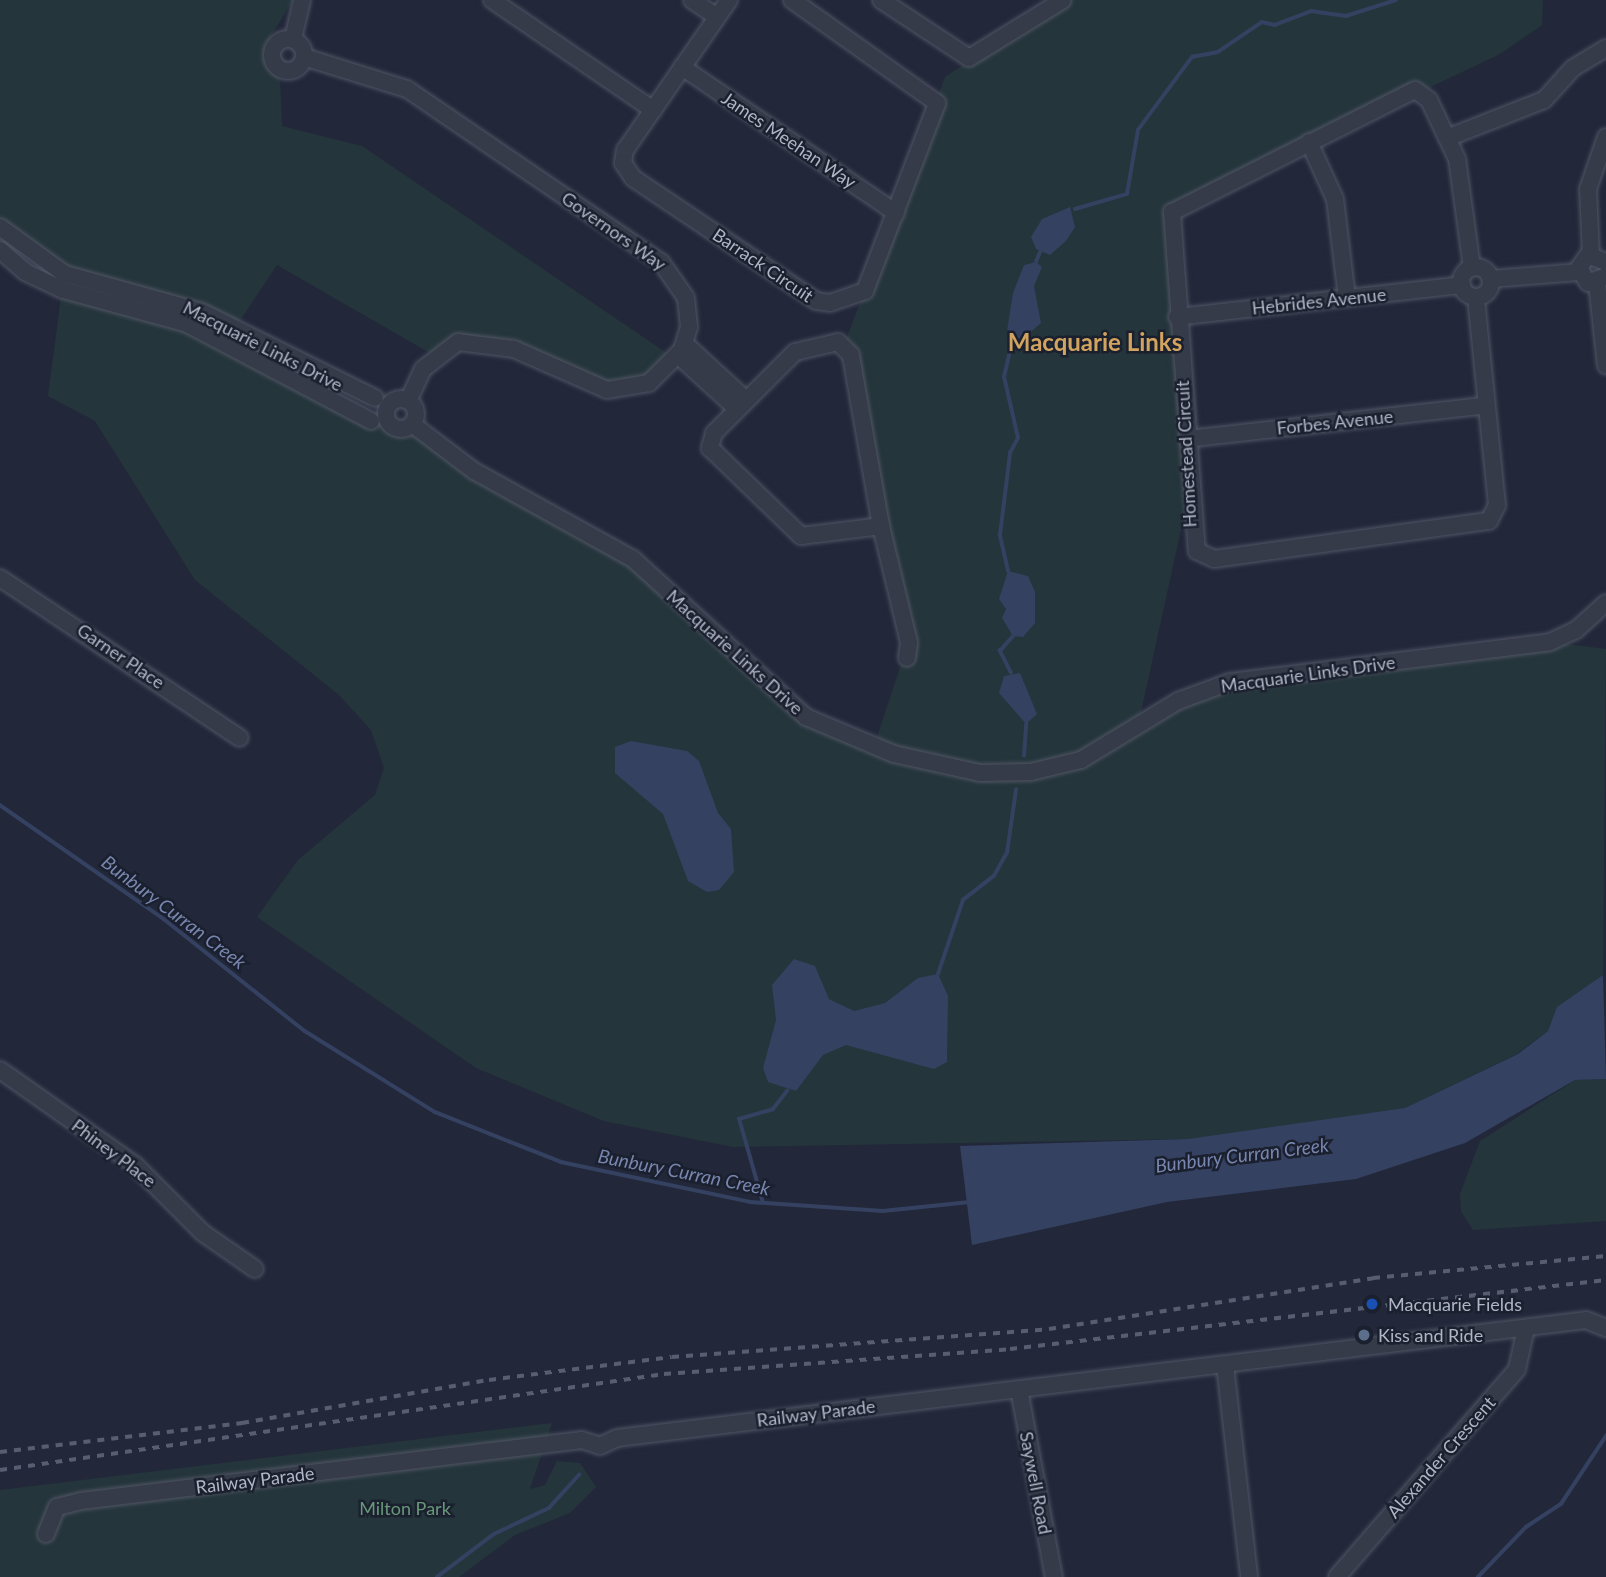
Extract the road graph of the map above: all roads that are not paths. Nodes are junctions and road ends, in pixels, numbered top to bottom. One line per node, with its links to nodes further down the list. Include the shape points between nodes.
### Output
1 (302, 0): 9 (street)
2 (492, 0): 13 (street)
3 (692, 0): 8 (street)
4 (729, 0): 8 (street, Barrack Circuit)
5 (792, 0): 17 (street, Barrack Circuit, via 937,103)
6 (881, 0): 7 (street, via 969,58)
7 (1063, 0)
8 (717, 17): 12 (street, Barrack Circuit)
9 (293, 39): 11 (street); 11 (street, via 277,43 273,62 290,71)
10 (1606, 48): 15 (street, via 1573,68 1544,100)
11 (304, 57): 29 (street, Governors Way, via 407,89 662,262 686,298)
12 (682, 67): 13 (street, Barrack Circuit); 17 (street, James Meehan Way)
13 (653, 110): 17 (street, Barrack Circuit, via 624,153 628,173 816,301 864,293)
14 (1606, 137): 20 (street, via 1588,189)
15 (1447, 138): 16 (street, Homestead Circuit, via 1429,100 1411,90); 21 (street, Homestead Circuit, via 1458,167)
16 (1309, 142): 27 (street, via 1335,199); 28 (street, Homestead Circuit, via 1171,213)
17 (896, 213)
18 (0, 227): 31 (street, Macquarie Links Drive, via 65,274 202,312)
19 (0, 250): 35 (street, Macquarie Links Drive, via 25,272 63,290 187,324)
20 (1598, 258): 22 (street)
21 (1472, 268): 23 (street); 25 (street)
22 (1579, 272): 23 (street); 24 (street)
23 (1491, 279): 26 (street, via 1488,291)
24 (1602, 280): 30 (street)
25 (1462, 285): 26 (street); 27 (street, Hebrides Avenue)
26 (1476, 297): 34 (street, Homestead Circuit)
27 (1347, 298): 28 (street, Hebrides Avenue)
28 (1177, 317): 37 (street, Homestead Circuit)
29 (682, 350): 32 (street, via 649,383 607,390 514,349 458,342 423,369); 33 (street)
30 (1606, 366)
31 (375, 398)
32 (408, 401): 36 (street, via 415,412); 36 (street, via 393,402 386,418 396,428)
33 (741, 405): 38 (street, via 714,433 710,448 793,530 816,538); 38 (street, via 795,352 829,342 846,347)
34 (1483, 406): 37 (street, Forbes Avenue); 37 (street, Homestead Circuit, via 1497,505 1489,522 1214,559 1204,557 1191,539)
35 (371, 421)
36 (412, 424): 40 (street, Macquarie Links Drive, via 474,471 633,559 806,717 894,754 980,773 1031,772 1081,760 1178,701 1230,682 1550,642 1576,630)
37 (1187, 439)
38 (881, 526): 41 (street, via 909,643)
39 (0, 578): 42 (street, Garner Place)
40 (1606, 603)
41 (907, 658)
42 (240, 738)
43 (0, 1070): 44 (street, Phiney Place, via 135,1164 203,1233)
44 (255, 1269)
45 (1525, 1328): 46 (street, Railway Parade, via 1586,1321); 47 (street, Railway Parade); 52 (street, Alexander Crescent, via 1517,1369)
46 (1606, 1328)
47 (1225, 1365): 48 (street, Railway Parade); 51 (street)
48 (1018, 1389): 49 (street, Railway Parade, via 617,1438 600,1446 578,1440 64,1503 49,1517); 50 (street, Saywell Road)
49 (46, 1534)
50 (1052, 1577)
51 (1249, 1577)
52 (1337, 1577)

